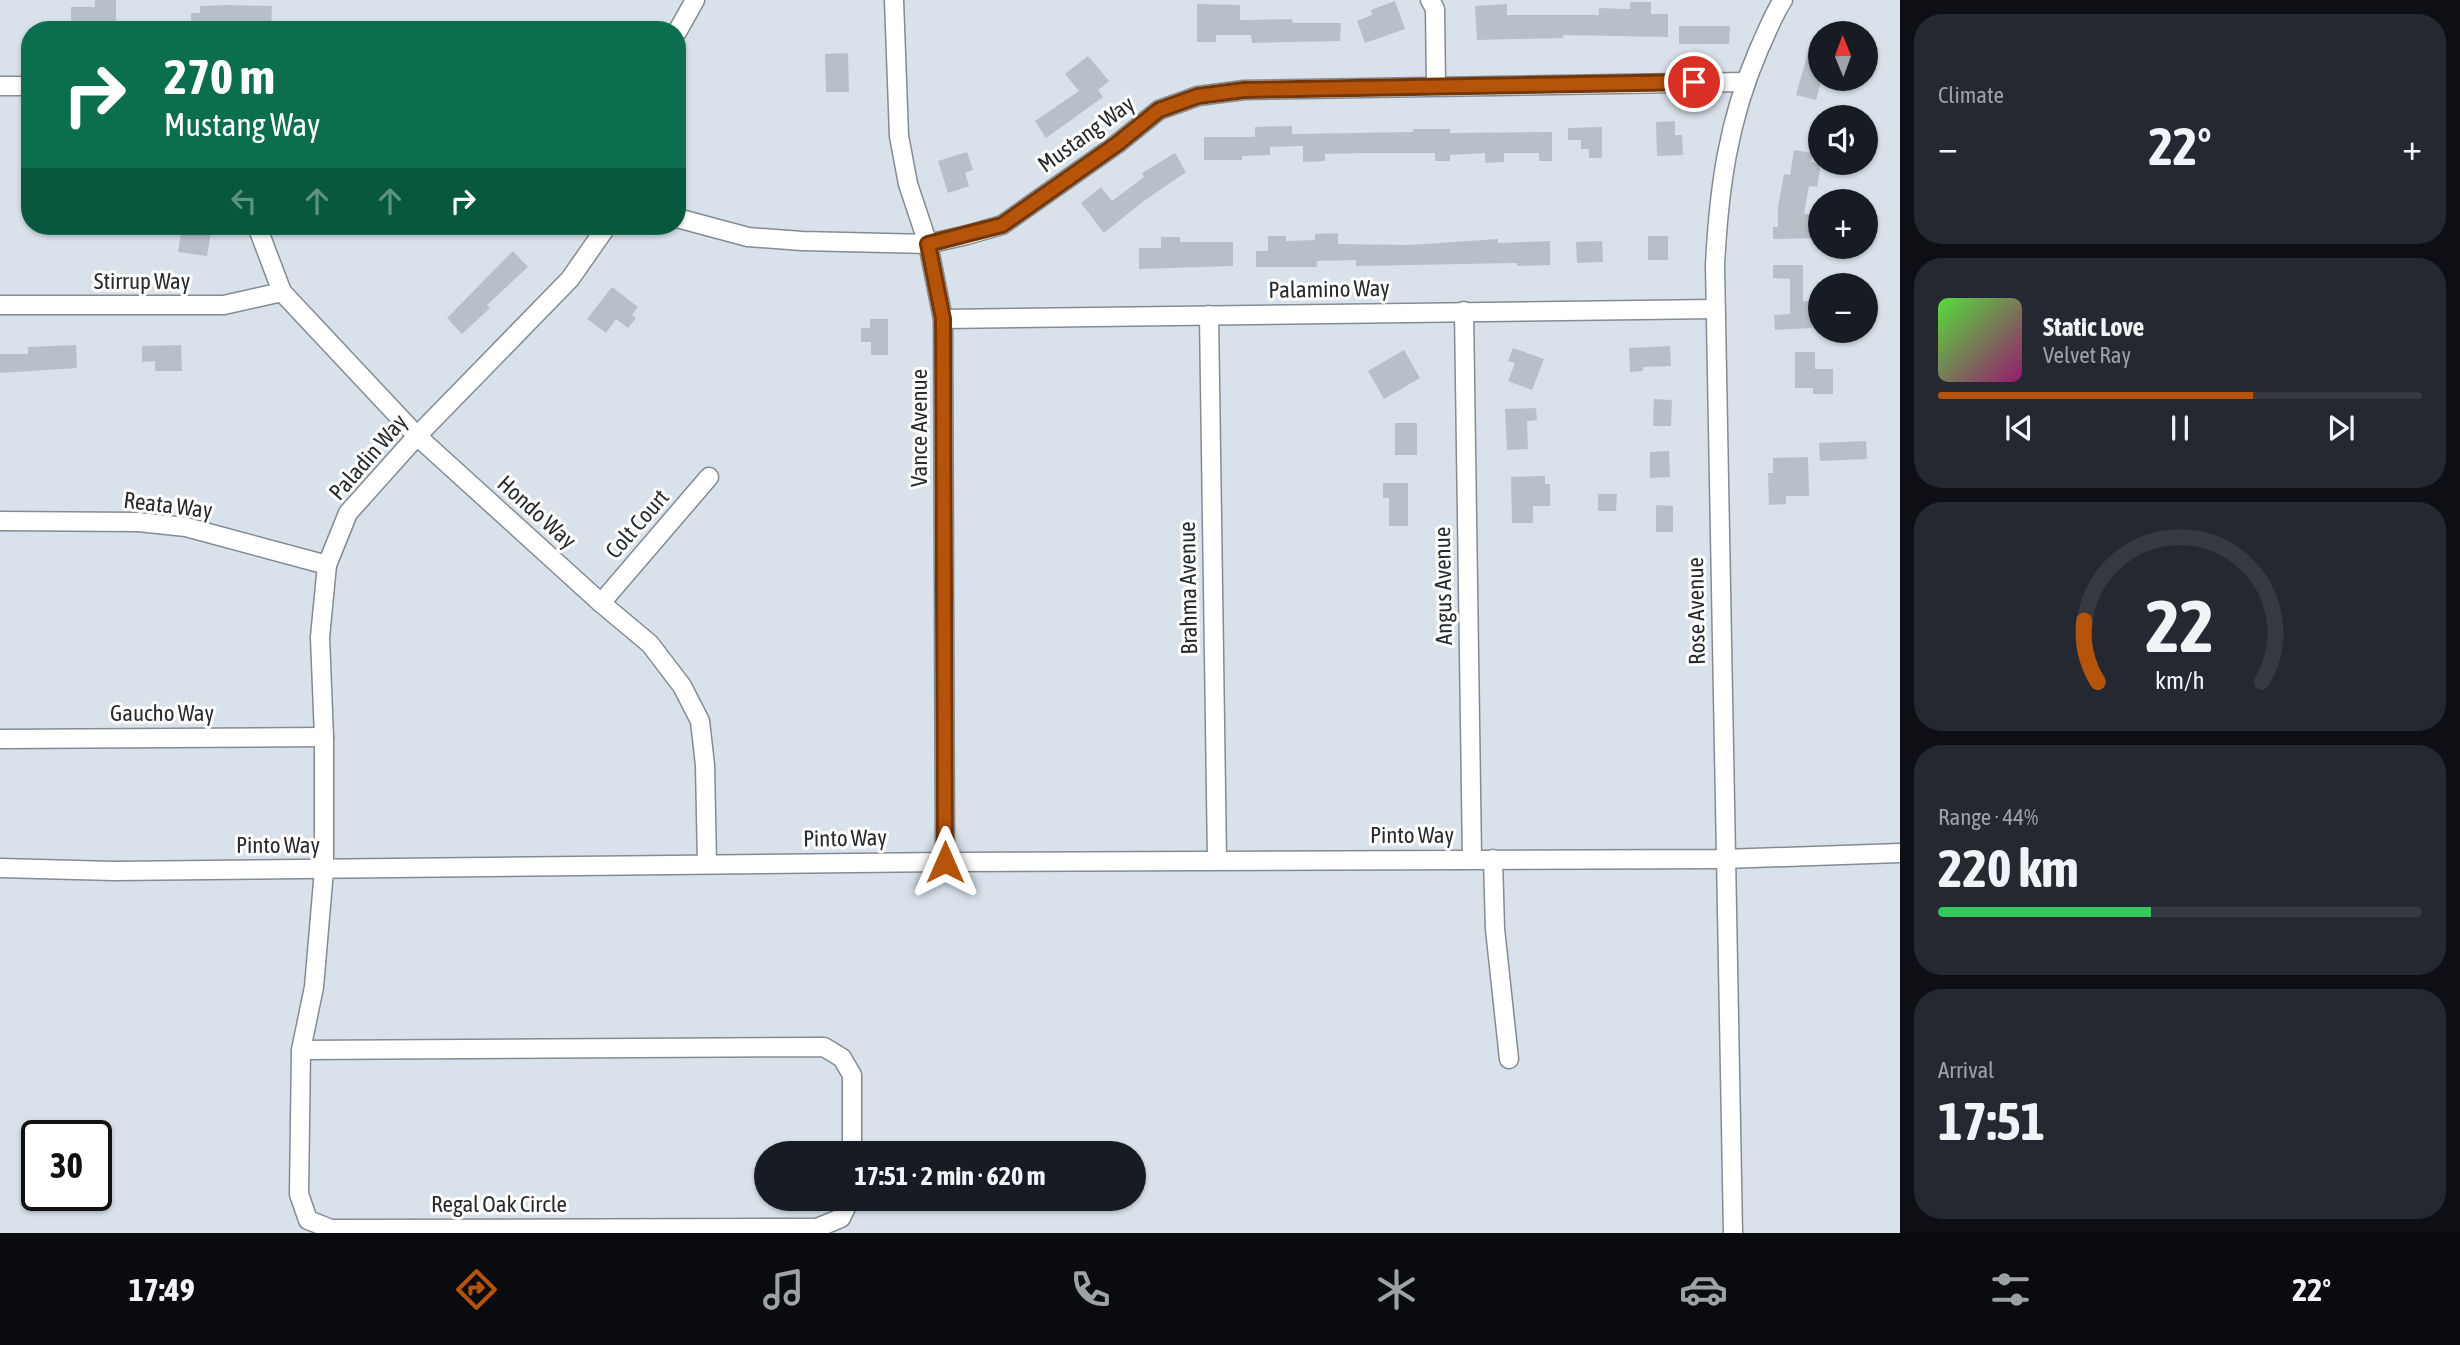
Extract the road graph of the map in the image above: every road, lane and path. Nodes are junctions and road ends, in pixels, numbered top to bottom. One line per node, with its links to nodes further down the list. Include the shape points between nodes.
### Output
1 (695, 0): 5 (street)
2 (894, 0): 13 (street, Vance Avenue, via 899,136 908,184)
3 (1430, 0): 9 (street)
4 (1783, 0): 6 (street, Rose Avenue)
5 (683, 21)
6 (1745, 82): 9 (street, Mustang Way); 16 (street, Rose Avenue, via 1718,199)
7 (0, 86): 8 (street)
8 (21, 86)
9 (1436, 86): 13 (street, Mustang Way, via 1244,90 1198,96 1159,110 1002,225)
10 (686, 220): 13 (street, Mustang Way, via 748,237)
11 (260, 235): 14 (street, Hondo Way)
12 (601, 235): 20 (street, Paladin Way, via 570,279)
13 (928, 244): 19 (street, Vance Avenue)
14 (282, 292): 15 (street, Stirrup Way, via 224,305); 20 (street, Hondo Way)
15 (0, 305)
16 (1715, 309): 17 (street, Palamino Way); 30 (street, Rose Avenue)
17 (1464, 311): 18 (street, Palamino Way); 28 (street, Angus Avenue)
18 (1209, 315): 19 (street, Palamino Way); 31 (street, Brahma Avenue)
19 (943, 319): 32 (street, Vance Avenue)
20 (417, 436): 23 (street, Paladin Way, via 348,513); 24 (street, Hondo Way)
21 (709, 477): 24 (street, Colt Court)
22 (0, 521): 23 (street, Reata Way, via 186,527)
23 (327, 565): 25 (street, Paladin Way, via 320,637)
24 (601, 603): 33 (street, Hondo Way, via 650,644 682,686 700,721)
25 (324, 737): 26 (street, Gaucho Way); 35 (street, Paladin Way)
26 (0, 739)
27 (1900, 853): 30 (street, Pinto Way)
28 (1472, 859): 29 (street, Pinto Way); 31 (street, Pinto Way)
29 (1493, 859): 30 (street, Pinto Way); 37 (street, via 1495,929)
30 (1724, 859): 40 (street, Rose Avenue)
31 (1217, 860): 32 (street, Pinto Way)
32 (945, 862): 33 (street, Pinto Way)
33 (707, 864): 35 (street, Pinto Way)
34 (0, 868): 35 (street, Pinto Way)
35 (324, 870): 36 (street, Regal Oak Circle, via 314,987)
36 (301, 1050): 38 (street, via 824,1047 842,1058 852,1075); 39 (street, Regal Oak Circle, via 299,1194 308,1220 331,1229 817,1228 841,1218)
37 (1509, 1059)
38 (852, 1141)
39 (844, 1211)
40 (1733, 1233)

